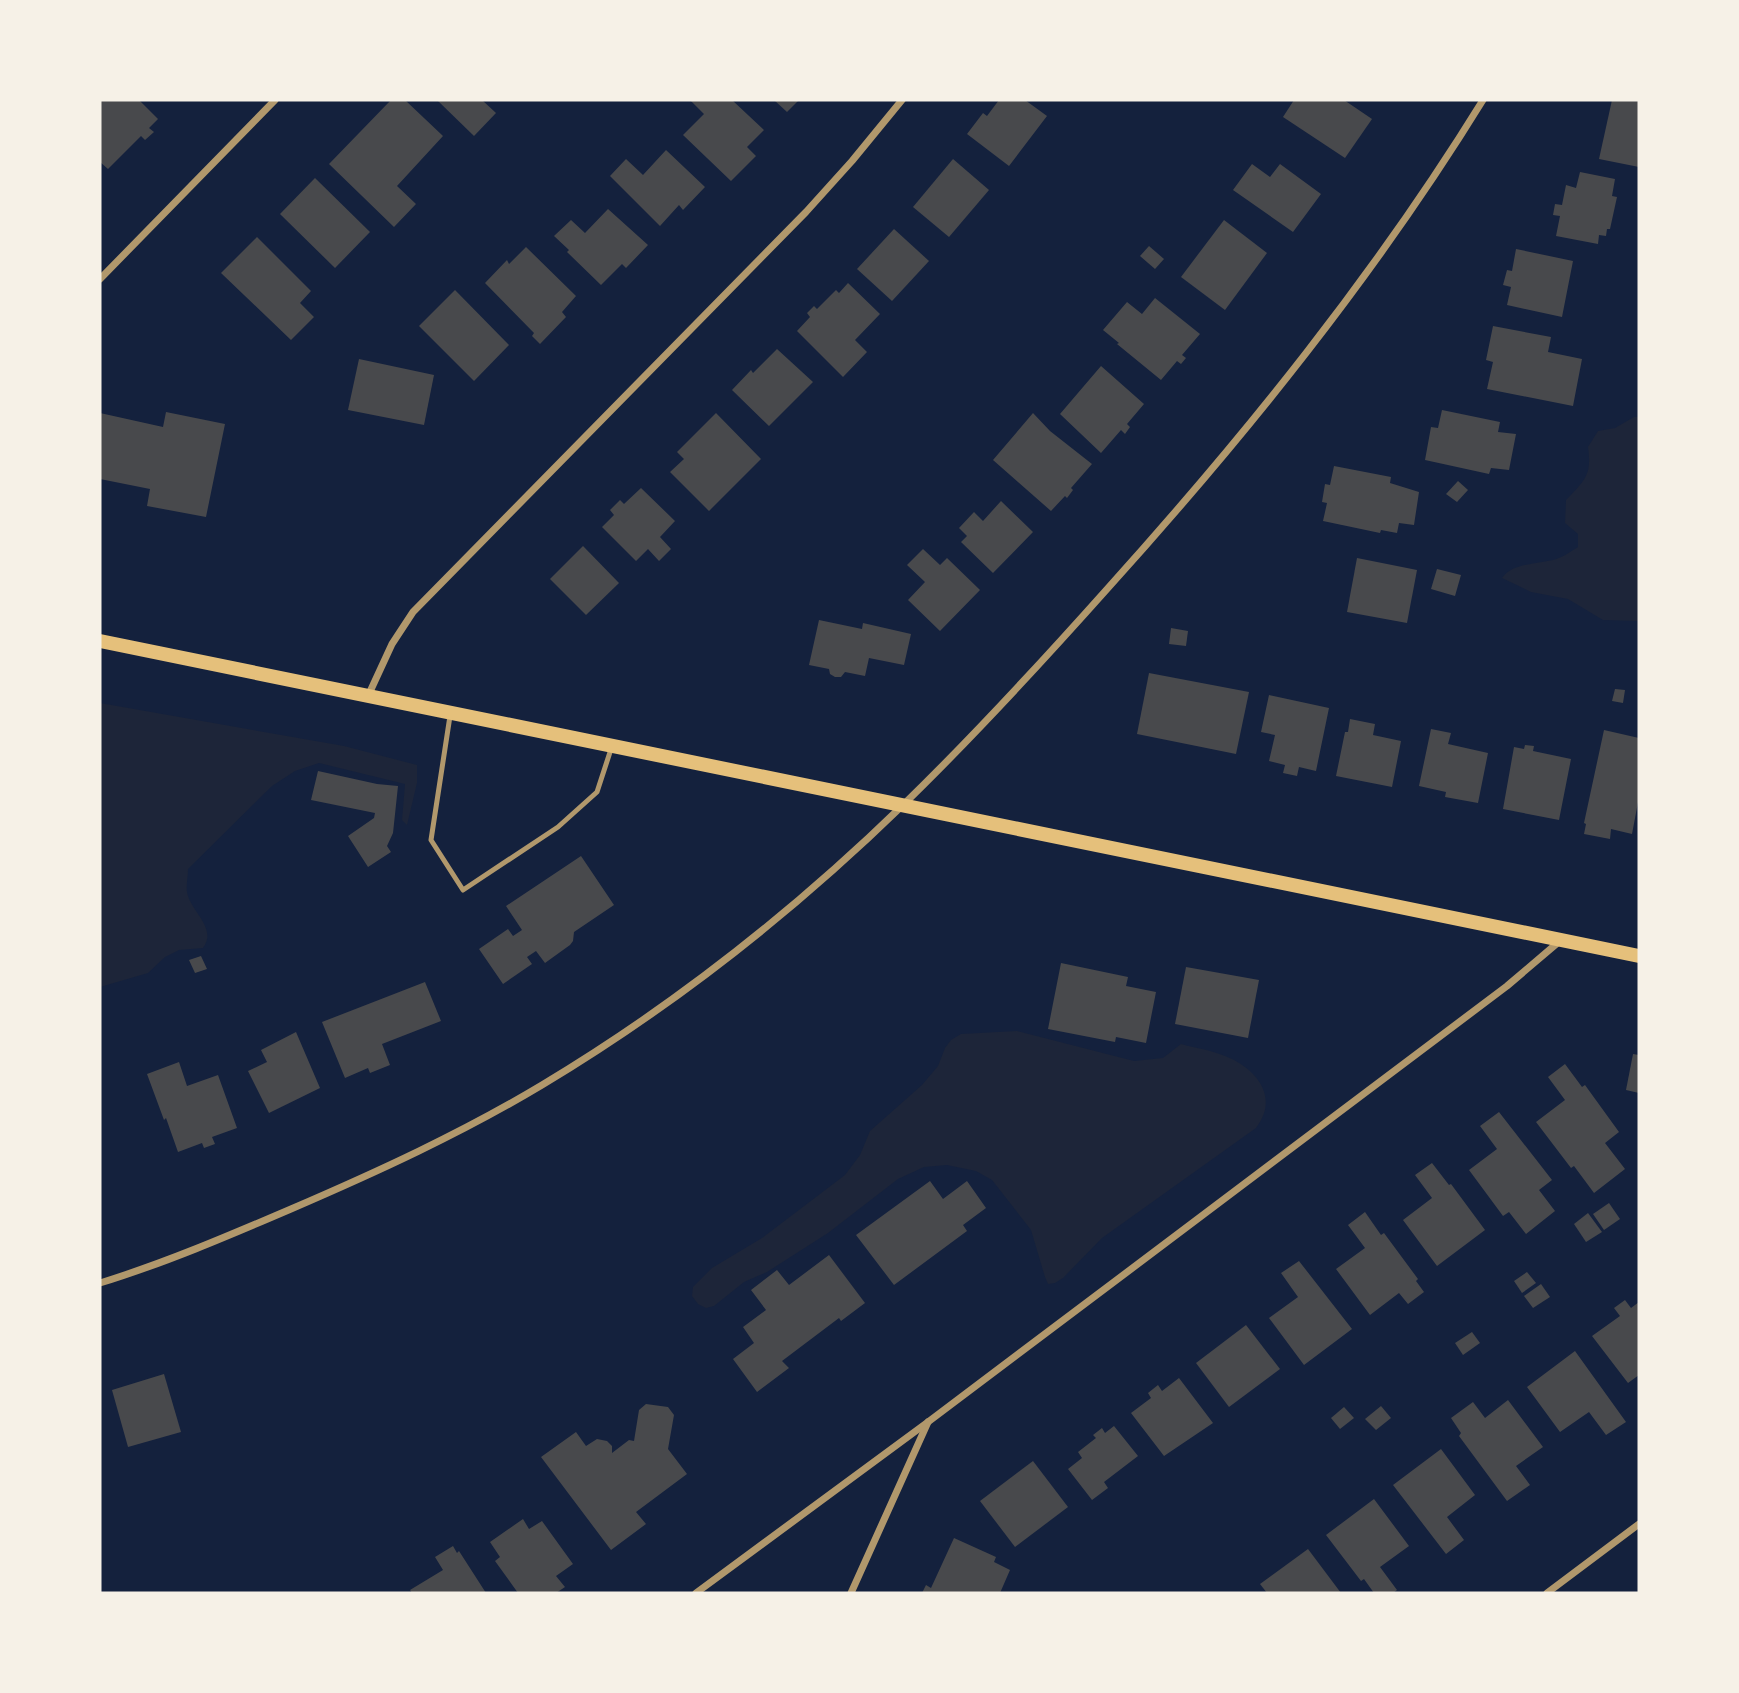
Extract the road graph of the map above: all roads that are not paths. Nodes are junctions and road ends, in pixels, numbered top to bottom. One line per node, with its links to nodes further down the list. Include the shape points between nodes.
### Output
1 (275, 100): 4 (street)
2 (902, 100): 6 (street, via 806,212 413,612)
3 (1483, 100): 9 (street, via 1370,267 1223,457 1064,637)
4 (100, 279)
5 (100, 641): 6 (main road)
6 (368, 696): 7 (main road)
7 (450, 713): 8 (main road); 8 (lane, via 431,840 463,890 558,827 597,792)
8 (612, 746): 9 (main road)
9 (903, 806): 10 (main road); 12 (street, via 720,963 540,1086 383,1170)
10 (1561, 940): 11 (main road); 13 (street, via 1507,986)
11 (1639, 956)
12 (100, 1283)
13 (928, 1422): 15 (street); 16 (street)
14 (1639, 1524): 17 (street)
15 (696, 1593)
16 (851, 1593)
17 (1547, 1593)

